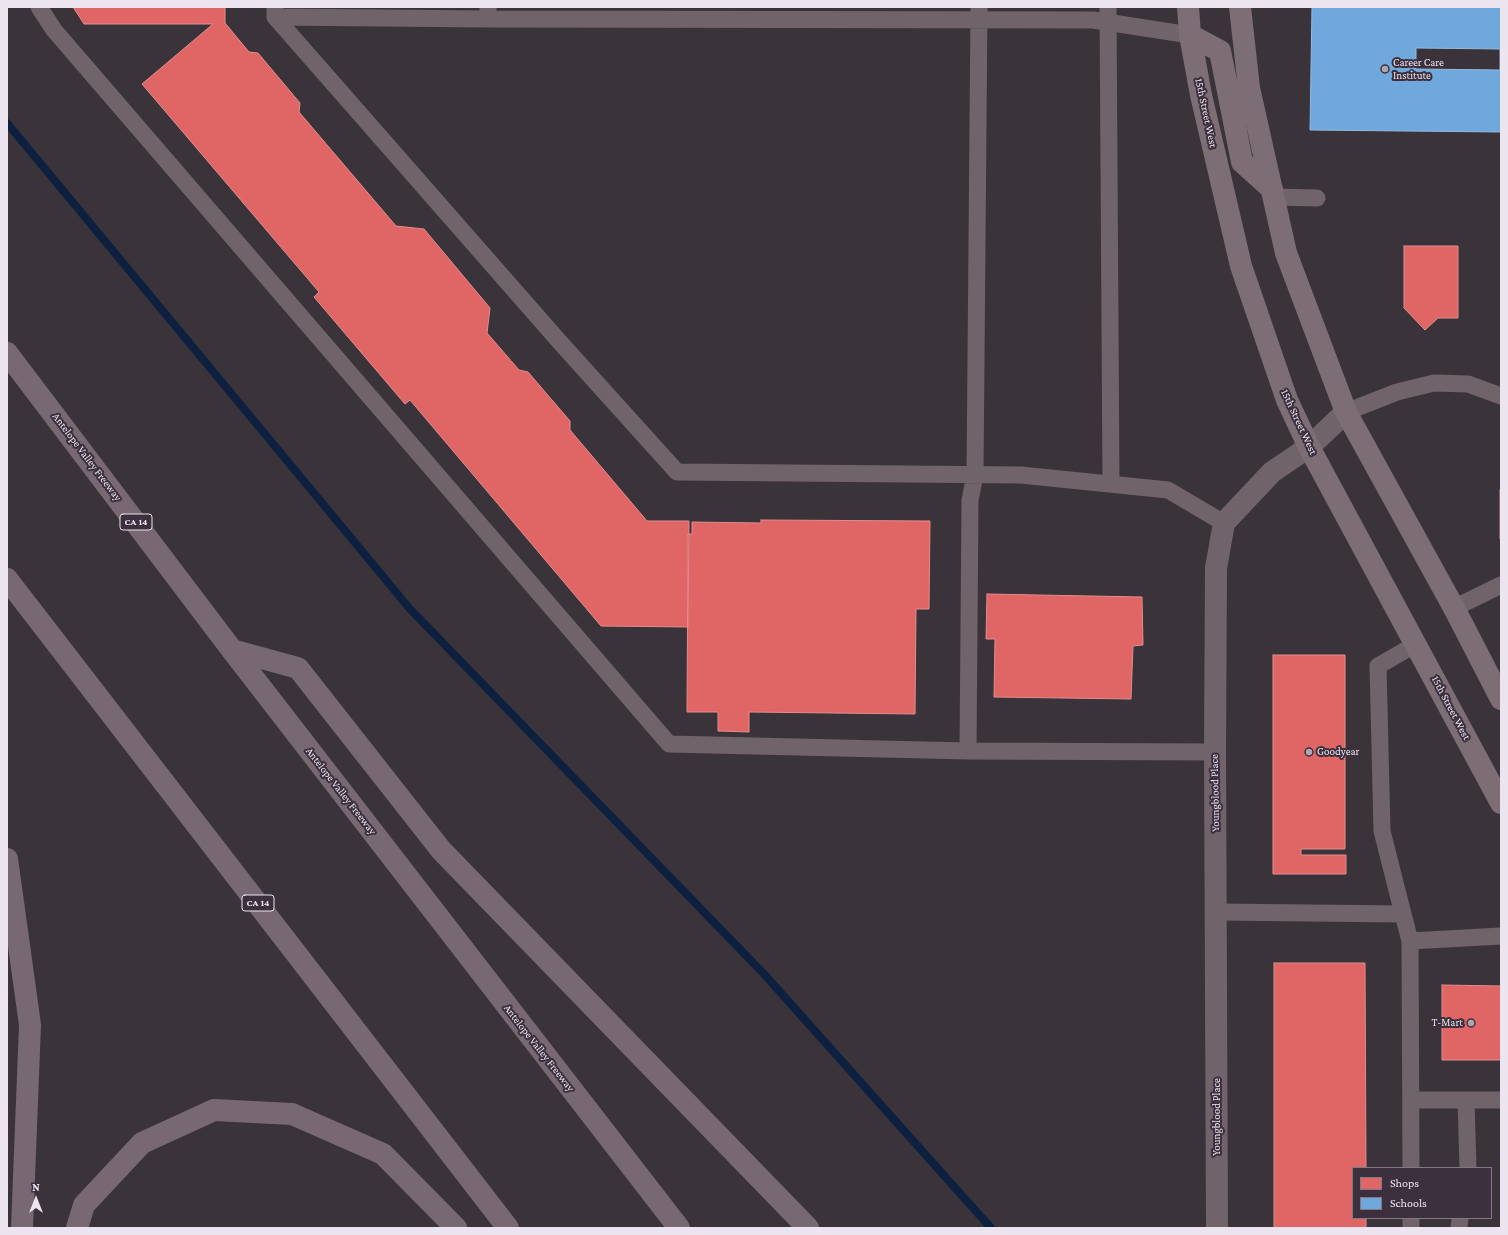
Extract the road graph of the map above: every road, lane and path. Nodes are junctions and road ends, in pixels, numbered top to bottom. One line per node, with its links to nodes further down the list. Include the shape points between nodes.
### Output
1 (39, 7): 24 (lane, via 54,30 669,744)
2 (1188, 7): 8 (street, 15th Street West)
3 (1240, 7): 9 (street, via 1249,88)
4 (275, 12): 5 (lane); 15 (lane, via 558,340 677,472)
5 (488, 13): 6 (lane)
6 (979, 13): 7 (lane, via 1093,20); 15 (lane)
7 (1108, 15): 8 (lane); 16 (lane)
8 (1190, 35): 9 (street, via 1220,51 1242,162); 14 (street, 15th Street West, via 1240,266 1287,400)
9 (1273, 193): 10 (lane); 13 (street, via 1286,253)
10 (1317, 198)
11 (7, 353): 22 (highway, Antelope Valley Freeway / CA 14)
12 (1501, 396): 13 (lane, via 1468,384 1434,383 1396,392)
13 (1346, 412): 14 (street); 20 (street)
14 (1309, 447): 17 (street, via 1272,472); 21 (street, 15th Street West)
15 (975, 474): 16 (lane, via 1021,475); 24 (lane, via 970,500)
16 (1111, 484): 17 (lane, via 1168,490)
17 (1224, 523): 25 (street, Youngblood Place, via 1216,568)
18 (7, 579): 40 (highway, CA 14)
19 (1501, 585): 20 (lane)
20 (1454, 608): 23 (street)
21 (1416, 644): 26 (street, 15th Street West); 29 (lane, via 1378,666 1382,831)
22 (232, 650): 41 (highway, Antelope Valley Freeway / CA 14); 42 (highway, via 298,668 441,850)
23 (1501, 699)
24 (968, 751): 25 (lane)
25 (1215, 752): 28 (street, Youngblood Place)
26 (1501, 803)
27 (7, 859): 37 (highway, via 30,1025)
28 (1216, 912): 29 (lane); 43 (street, Youngblood Place)
29 (1403, 914): 31 (lane)
30 (1501, 936): 31 (lane)
31 (1410, 941): 32 (lane)
32 (1411, 1100): 33 (lane); 35 (lane)
33 (1466, 1100): 34 (lane); 36 (lane)
34 (1501, 1100)
35 (1411, 1167)
36 (1468, 1167)
37 (22, 1228)
38 (77, 1228): 39 (highway, via 84,1205 142,1143 214,1110 292,1114 383,1154)
39 (456, 1228)
40 (508, 1228)
41 (678, 1228)
42 (808, 1228)
43 (1217, 1228)

